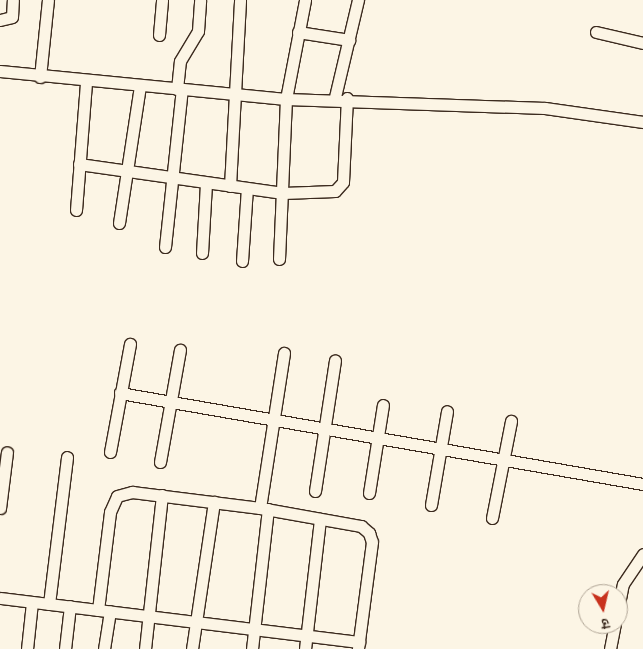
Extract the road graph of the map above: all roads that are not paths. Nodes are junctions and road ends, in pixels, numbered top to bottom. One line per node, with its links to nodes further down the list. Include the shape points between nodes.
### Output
1 (13, 0): 8 (street, via 12,17)
2 (48, 0): 15 (street)
3 (162, 0): 11 (street)
4 (200, 0): 18 (street, via 198,31 180,62)
5 (240, 0): 19 (street)
6 (306, 0): 9 (street)
7 (358, 0): 12 (street)
8 (0, 20)
9 (298, 32): 12 (street); 22 (street)
10 (596, 32): 13 (street)
11 (159, 35)
12 (349, 40): 20 (street)
13 (643, 43)
14 (0, 72): 15 (street)
15 (40, 77): 16 (street)
16 (86, 83): 17 (street); 24 (street)
17 (140, 86): 18 (street); 25 (street)
18 (179, 89): 19 (street); 26 (street)
19 (232, 94): 22 (street); 28 (street)
20 (335, 97): 21 (street); 22 (street)
21 (347, 98): 23 (street, via 545,108); 30 (street, via 341,188)
22 (286, 99): 30 (street)
23 (643, 122)
24 (79, 164): 25 (street); 31 (street)
25 (128, 172): 26 (street); 32 (street)
26 (172, 179): 27 (street); 33 (street)
27 (206, 183): 28 (street); 34 (street)
28 (230, 186): 29 (street)
29 (247, 188): 30 (street); 36 (street)
30 (283, 193): 35 (street)
31 (76, 210)
32 (119, 223)
33 (165, 247)
34 (202, 253)
35 (279, 259)
36 (242, 261)
37 (130, 344): 41 (street)
38 (180, 350): 42 (street)
39 (284, 354): 45 (street)
40 (335, 361): 47 (street)
41 (120, 393): 42 (street); 51 (street)
42 (170, 402): 45 (street); 54 (street)
43 (383, 405): 48 (street)
44 (448, 411): 49 (street)
45 (271, 420): 47 (street); 62 (street)
46 (511, 422): 53 (street)
47 (324, 429): 48 (street); 56 (street)
48 (376, 438): 49 (street); 57 (street)
49 (441, 449): 53 (street); 60 (street)
50 (7, 452): 61 (street)
51 (110, 452)
52 (67, 457): 69 (street)
53 (502, 459): 55 (street); 63 (street)
54 (160, 462)
55 (643, 484)
56 (315, 491)
57 (369, 493)
58 (162, 495): 59 (street); 71 (street, via 132,492 112,501); 73 (street)
59 (214, 502): 62 (street); 74 (street)
60 (432, 505)
61 (0, 508)
62 (264, 509): 64 (street); 75 (street)
63 (492, 518)
64 (320, 519): 77 (street); 78 (street, via 361,526 372,542)
65 (643, 554): 66 (street)
66 (623, 584)
67 (0, 598): 68 (street)
68 (32, 602): 69 (street); 79 (street)
69 (49, 604): 70 (street)
70 (70, 606): 71 (street); 80 (street)
71 (98, 610): 72 (street)
72 (110, 611): 73 (street); 81 (street)
73 (150, 616): 74 (street); 82 (street)
74 (196, 622): 75 (street); 83 (street)
75 (254, 630): 77 (street); 84 (street)
76 (613, 634): 86 (street)
77 (306, 637): 78 (street); 85 (street)
78 (358, 645)
79 (27, 649)
80 (64, 649)
81 (104, 649)
82 (146, 649)
83 (192, 649)
84 (252, 649)
85 (305, 649)
86 (610, 649)

